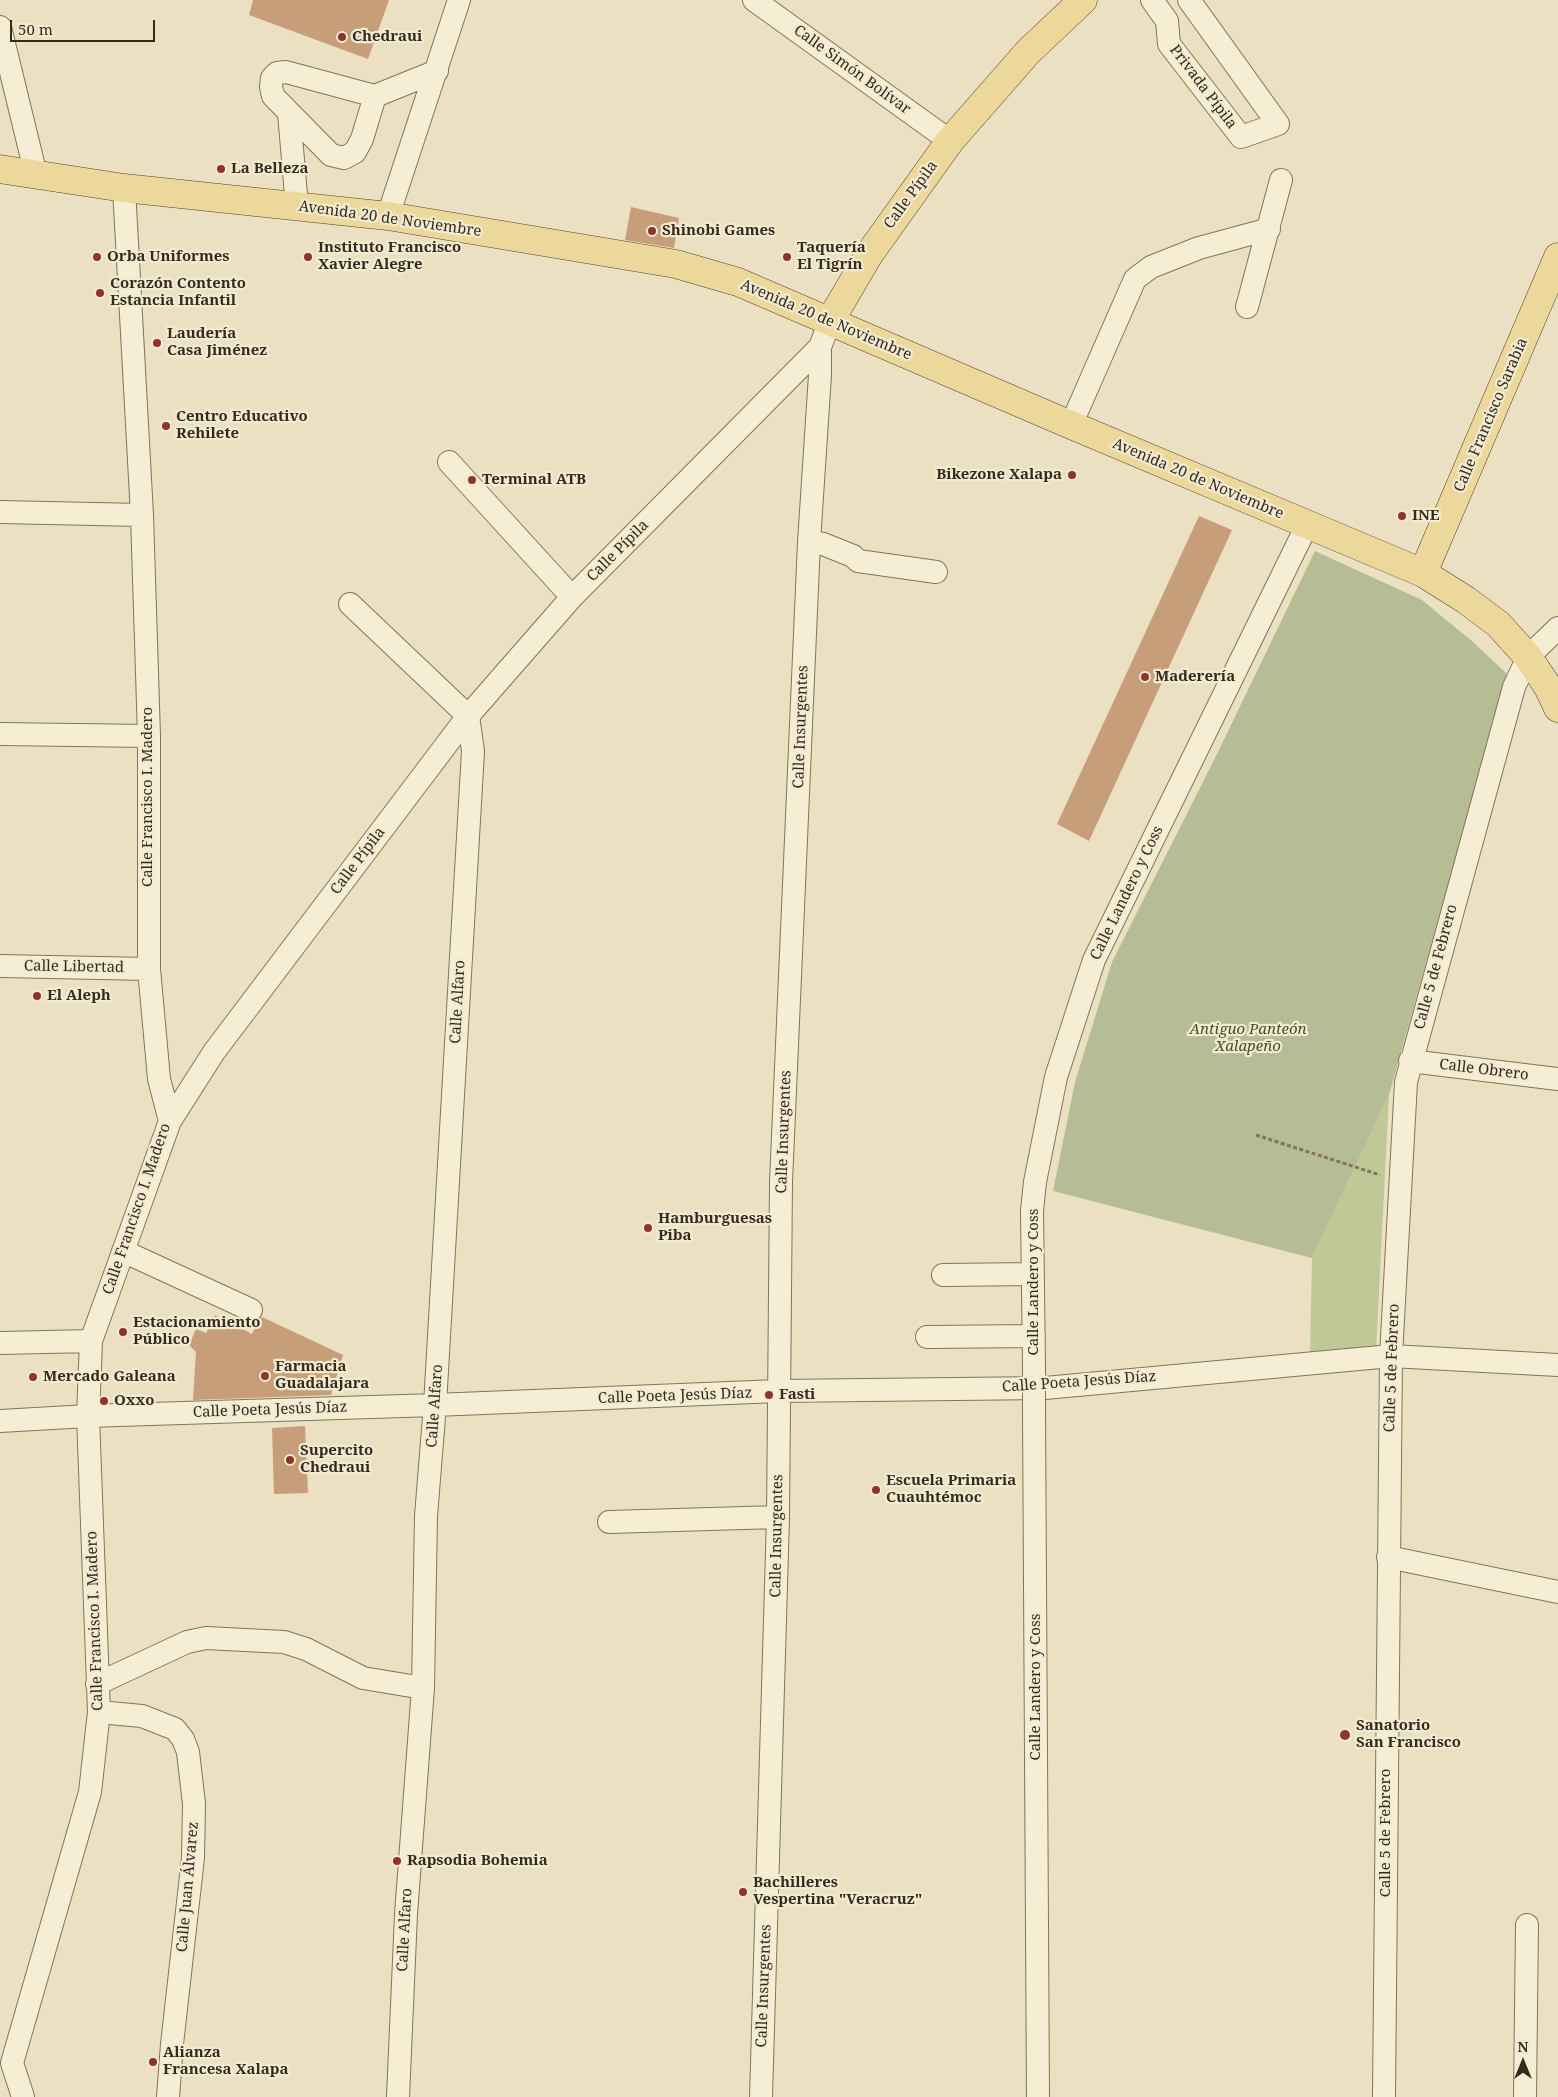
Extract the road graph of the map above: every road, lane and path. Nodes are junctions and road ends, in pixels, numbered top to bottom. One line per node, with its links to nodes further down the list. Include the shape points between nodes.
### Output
1 (459, 0): 7 (street)
2 (754, 0): 10 (street, Calle Simón Bolívar)
3 (1083, 0): 10 (main road, Calle Pípila, via 1028,52)
4 (1152, 0): 5 (street, Privada Pípila, via 1167,21 1169,44 1241,137 1278,124)
5 (1189, 0)
6 (0, 26): 12 (street)
7 (436, 71): 8 (street); 16 (street)
8 (376, 96): 9 (street, via 362,139 355,152 344,158 331,155); 9 (street, via 286,72 277,73 272,78 271,87 274,96)
9 (289, 113): 15 (street)
10 (950, 141): 20 (main road, Calle Pípila, via 870,253)
11 (0, 169): 12 (main road, Avenida 20 de Noviembre)
12 (36, 175): 14 (main road, Avenida 20 de Noviembre)
13 (1281, 180): 17 (street)
14 (124, 188): 15 (main road, Avenida 20 de Noviembre); 25 (street, Calle Francisco I. Madero)
15 (297, 207): 16 (main road, Avenida 20 de Noviembre)
16 (388, 216): 20 (main road, Avenida 20 de Noviembre, via 676,264 738,282)
17 (1269, 229): 19 (street); 22 (street, via 1200,248 1151,268 1135,279)
18 (1558, 256): 29 (main road, Calle Francisco Sarabia)
19 (1247, 307)
20 (830, 321): 21 (street, Calle Pípila); 22 (main road, Avenida 20 de Noviembre)
21 (820, 347): 27 (street, Calle Insurgentes); 30 (street, Calle Pípila)
22 (1071, 425): 26 (main road, Avenida 20 de Noviembre)
23 (449, 462): 30 (street)
24 (0, 512): 25 (street)
25 (142, 515): 37 (street, Calle Francisco I. Madero)
26 (1307, 525): 29 (main road, Avenida 20 de Noviembre); 46 (street, Calle Landero y Coss, via 1094,960 1056,1077 1035,1182)
27 (809, 542): 28 (street, via 823,544 858,561); 55 (street, Calle Insurgentes, via 781,1182)
28 (936, 572)
29 (1423, 572): 33 (main road, Avenida 20 de Noviembre, via 1498,624)
30 (572, 597): 35 (street, Calle Pípila)
31 (350, 604): 35 (street)
32 (1558, 628): 33 (street)
33 (1528, 657): 34 (main road, Avenida 20 de Noviembre, via 1548,686); 40 (street, Calle 5 de Febrero, via 1514,687)
34 (1558, 708)
35 (468, 716): 42 (street, Calle Pípila, via 214,1052); 56 (street, Calle Alfaro, via 473,751)
36 (0, 734): 37 (street)
37 (149, 736): 39 (street, Calle Francisco I. Madero)
38 (0, 966): 39 (street, Calle Libertad)
39 (148, 969): 42 (street, Calle Francisco I. Madero, via 159,1079)
40 (1410, 1061): 41 (street, Calle Obrero); 44 (street, Calle 5 de Febrero)
41 (1558, 1079)
42 (170, 1122): 45 (street, Calle Francisco I. Madero)
43 (1256, 1135): 44 (path)
44 (1400, 1181): 53 (street, Calle 5 de Febrero)
45 (123, 1251): 48 (street); 51 (street, Calle Francisco I. Madero)
46 (1033, 1274): 47 (street); 49 (street, Calle Landero y Coss)
47 (943, 1276)
48 (251, 1310)
49 (1034, 1336): 50 (street); 72 (street, Calle Landero y Coss, bridge)
50 (927, 1337)
51 (91, 1341): 52 (street); 57 (street, Calle Francisco I. Madero)
52 (0, 1343)
53 (1391, 1356): 54 (street, Calle Poeta Jesús Díaz); 55 (street, Calle Poeta Jesús Díaz, via 1045,1388); 61 (street, Calle 5 de Febrero)
54 (1558, 1365)
55 (778, 1391): 56 (street, Calle Poeta Jesús Díaz); 59 (street, Calle Insurgentes)
56 (435, 1405): 57 (street, Calle Poeta Jesús Díaz); 64 (street, Calle Alfaro, via 426,1516)
57 (88, 1416): 58 (street, Calle Poeta Jesús Díaz); 63 (street, Calle Francisco I. Madero)
58 (0, 1421)
59 (778, 1517): 60 (street); 71 (street, Calle Insurgentes)
60 (608, 1522)
61 (1388, 1557): 62 (street); 73 (street, Calle 5 de Febrero)
62 (1558, 1592)
63 (97, 1684): 64 (street, via 187,1642 206,1638 284,1642 306,1649 363,1678); 65 (street, Calle Francisco I. Madero)
64 (423, 1688): 70 (street, Calle Alfaro, via 406,1914)
65 (99, 1712): 67 (street, Calle Francisco I. Madero, via 90,1792); 69 (street, Calle Juan Álvarez, via 142,1716 175,1729 188,1752 194,1804 193,1858)
66 (1527, 1925): 74 (street)
67 (6, 2055): 68 (street, Calle Francisco I. Madero)
68 (23, 2097)
69 (168, 2097)
70 (398, 2097)
71 (761, 2097)
72 (1038, 2097)
73 (1384, 2097)
74 (1526, 2097)

